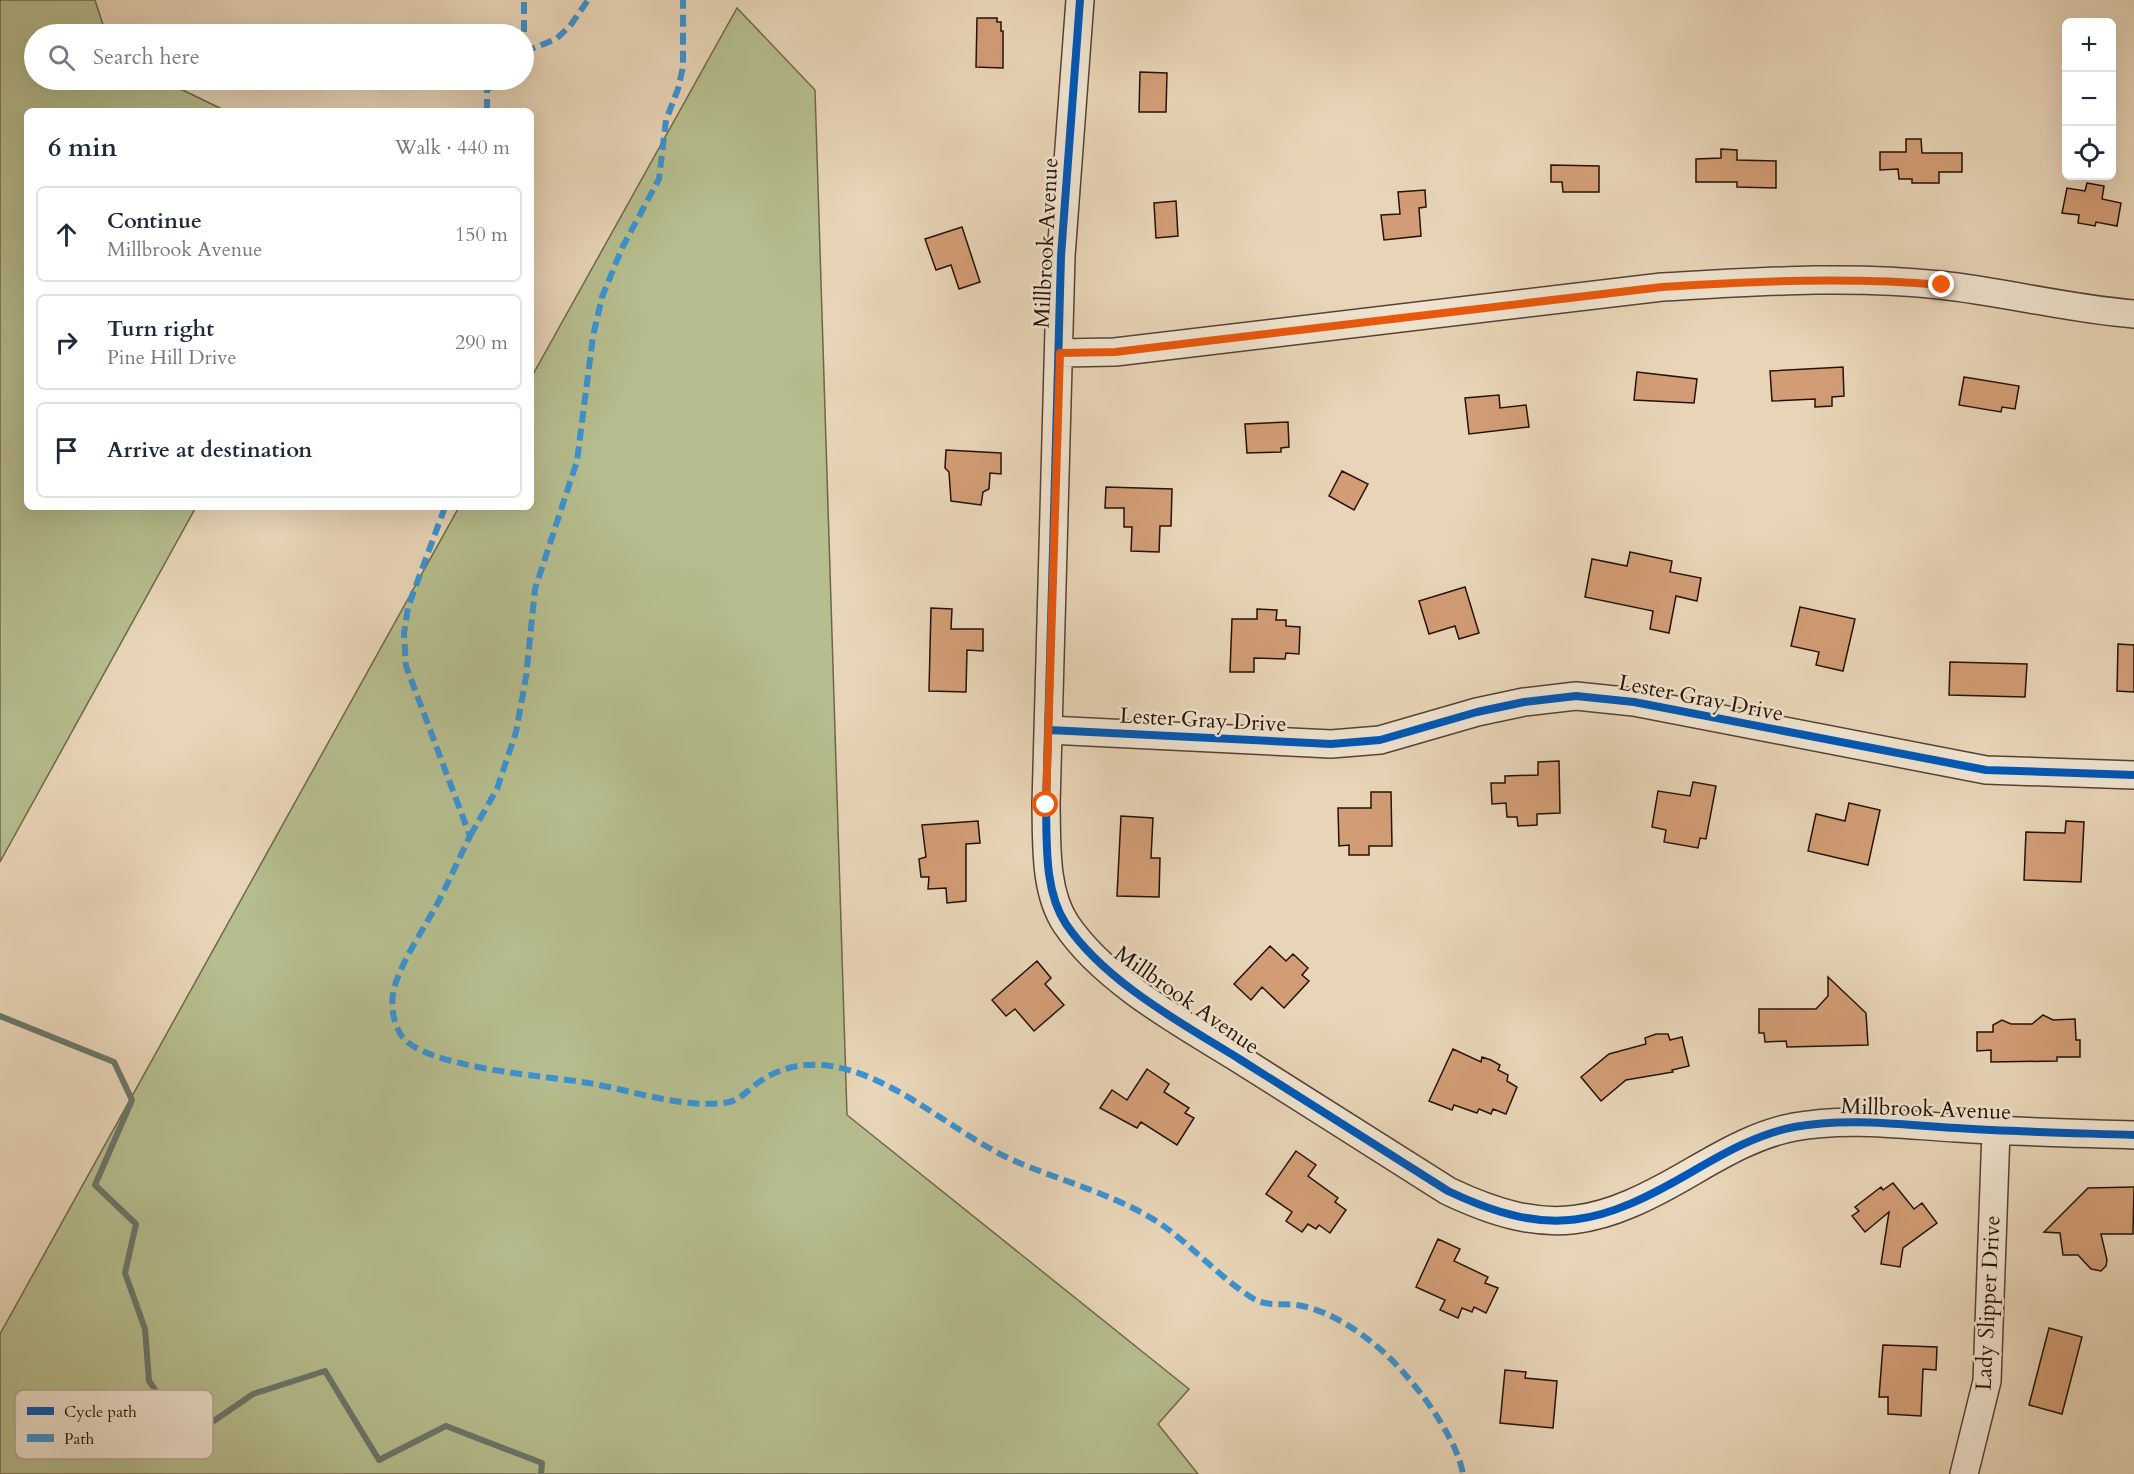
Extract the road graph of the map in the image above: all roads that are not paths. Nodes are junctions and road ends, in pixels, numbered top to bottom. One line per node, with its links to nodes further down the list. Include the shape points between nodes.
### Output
1 (1080, 0): 3 (street, Millbrook Avenue, via 1061,256)
2 (2134, 314): 3 (street, via 1895,281 1728,283 1662,287 1115,352)
3 (1060, 353): 4 (street, Millbrook Avenue)
4 (1049, 730): 5 (street, Lester Gray Drive, via 1331,744 1380,740 1477,712 1576,696 1634,702 1986,770); 6 (street, Millbrook Avenue, via 1047,857 1053,891 1065,923 1086,949 1118,978 1188,1027 1448,1191 1487,1210 1526,1220 1602,1216 1644,1200 1742,1143 1794,1127 1851,1122)
5 (2134, 775)
6 (1996, 1131): 7 (street, Millbrook Avenue); 8 (street, Lady Slipper Drive, via 1987,1381)
7 (2134, 1135)
8 (1965, 1474)

